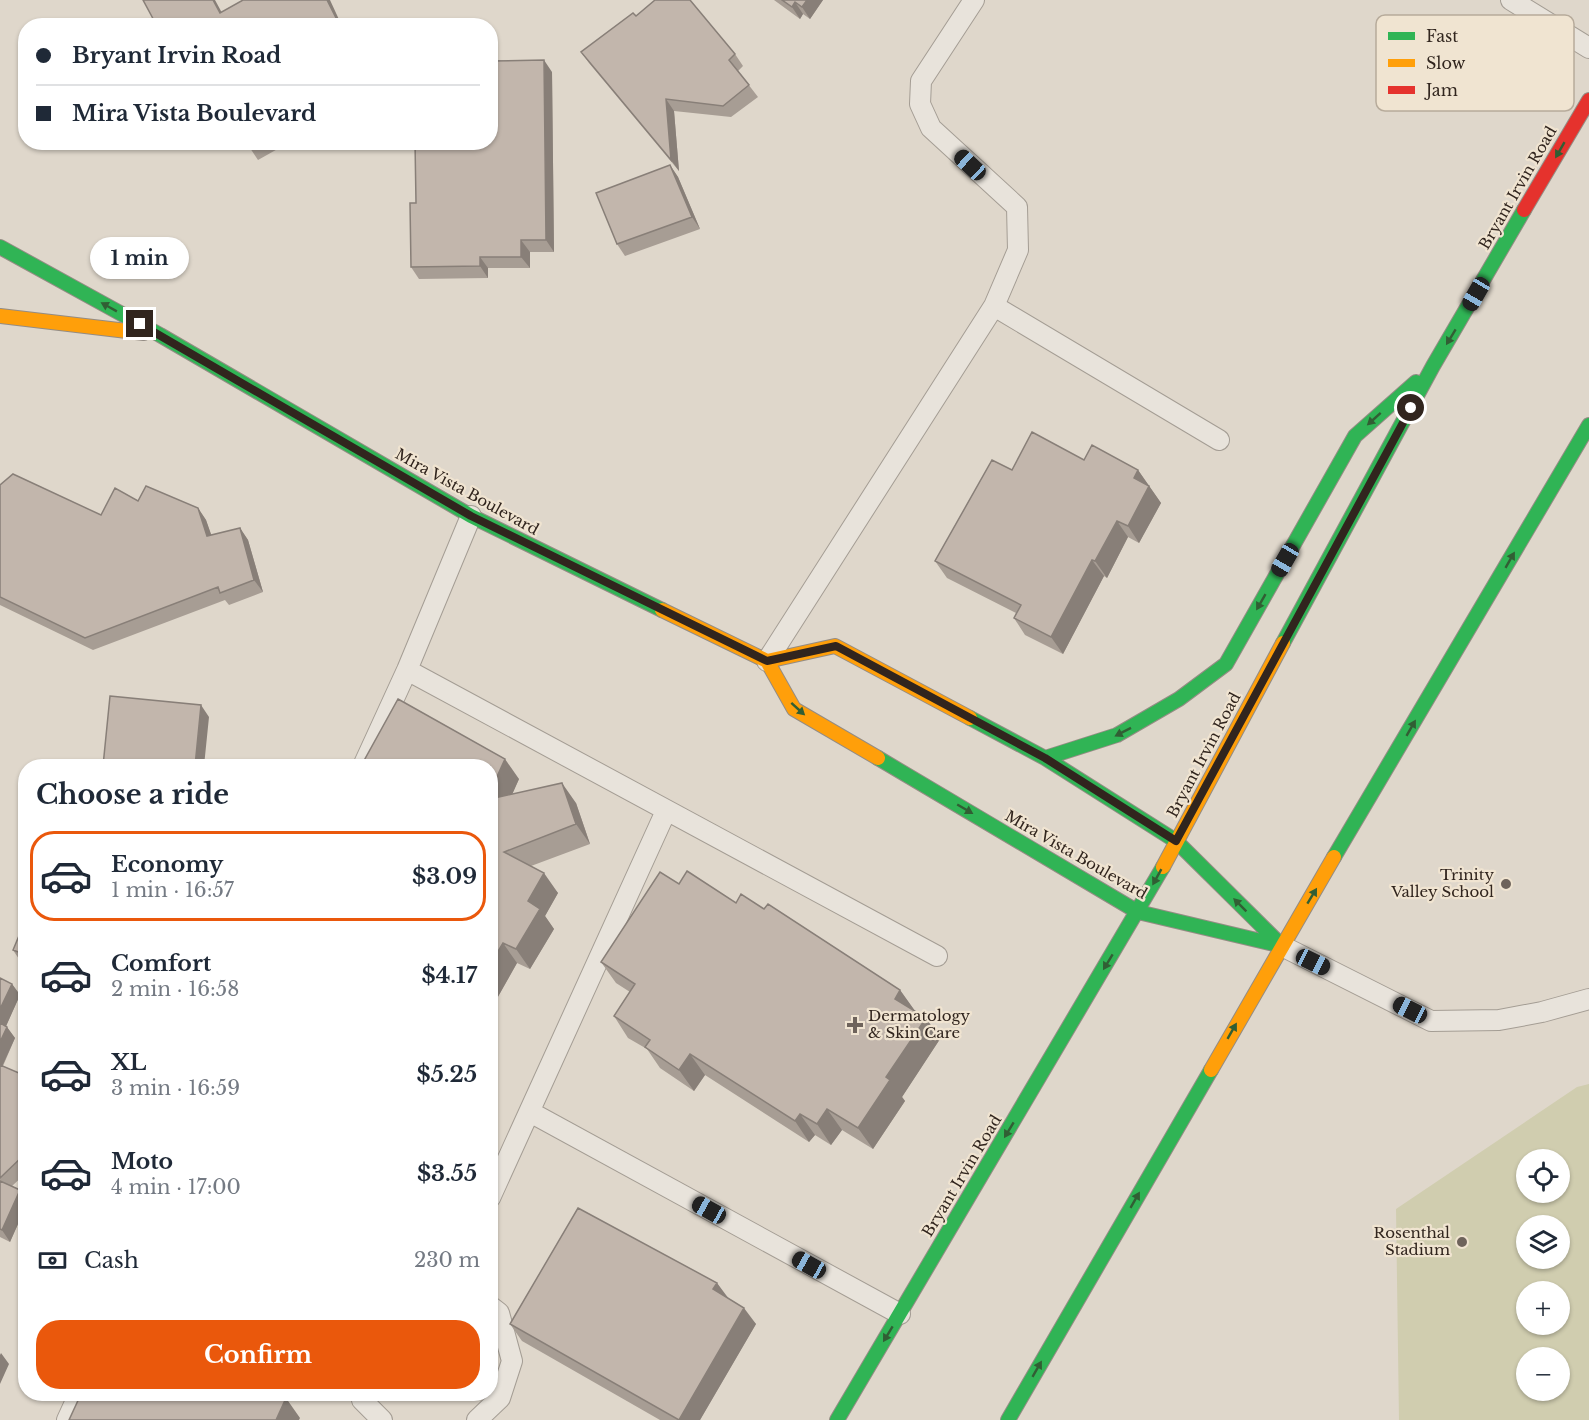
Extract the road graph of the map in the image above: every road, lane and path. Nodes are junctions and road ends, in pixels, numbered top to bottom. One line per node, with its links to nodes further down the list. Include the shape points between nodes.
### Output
1 (974, 0): 8 (lane, via 921,81 920,104 931,128 1017,207 1018,250)
2 (1511, 0): 3 (lane)
3 (1535, 15)
4 (1574, 39): 5 (lane)
5 (1589, 48)
6 (1589, 99): 11 (main road, Bryant Irvin Road, one-way to 11)
7 (0, 247): 10 (main road, Mira Vista Boulevard, one-way to 7)
8 (994, 306): 13 (lane); 15 (lane)
9 (0, 316): 10 (main road, Mira Vista Boulevard)
10 (160, 335): 14 (main road, Mira Vista Boulevard)
11 (1433, 366): 17 (main road, one-way to 17, via 1355,436 1226,664 1179,699 1117,735); 20 (main road, Bryant Irvin Road)
12 (1589, 425): 22 (main road, one-way to 12)
13 (1220, 440)
14 (471, 516): 15 (main road, Mira Vista Boulevard); 16 (lane)
15 (767, 661): 17 (main road, via 836,646); 21 (main road, Mira Vista Boulevard, one-way to 21, via 794,709)
16 (407, 670): 18 (lane); 19 (lane)
17 (1045, 758): 20 (main road)
18 (366, 759)
19 (666, 811): 23 (lane); 25 (lane)
20 (1176, 841): 21 (main road, Bryant Irvin Road, one-way to 21); 22 (main road, one-way to 20)
21 (1138, 912): 22 (main road, Mira Vista Boulevard); 28 (main road, Bryant Irvin Road, one-way to 28)
22 (1282, 946): 24 (lane, via 1431,1020 1499,1020); 37 (main road, one-way to 22)
23 (937, 957)
24 (1589, 999)
25 (530, 1112): 26 (lane); 28 (lane)
26 (498, 1181)
27 (498, 1312): 29 (lane, via 512,1361)
28 (900, 1314): 36 (main road, Bryant Irvin Road, one-way to 36)
29 (498, 1400)
30 (76, 1401): 33 (lane)
31 (363, 1401): 34 (lane)
32 (497, 1401): 35 (lane)
33 (67, 1420)
34 (382, 1420)
35 (477, 1420)
36 (837, 1420)
37 (1008, 1420)

